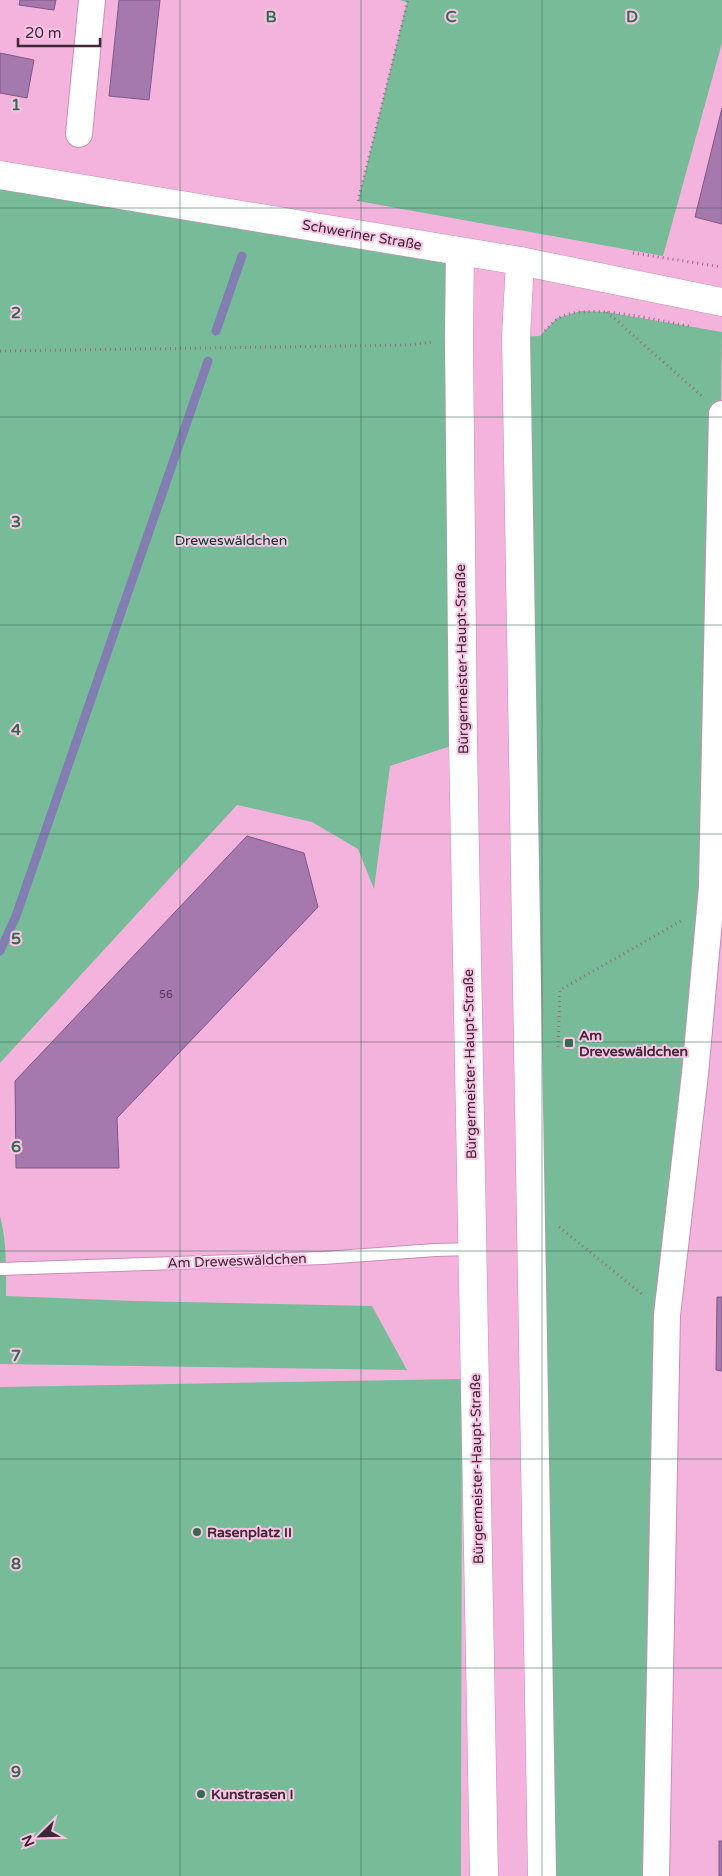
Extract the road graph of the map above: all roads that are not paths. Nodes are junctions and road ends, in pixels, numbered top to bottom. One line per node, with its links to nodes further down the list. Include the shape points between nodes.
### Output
1 (92, 0): 2 (street)
2 (80, 134)
3 (0, 175): 4 (street, Schweriner Straße)
4 (460, 252): 5 (street, Schweriner Straße); 10 (street, Bürgermeister-Haupt-Straße, via 464,752)
5 (520, 262): 6 (street, Schweriner Straße); 13 (street, via 516,337)
6 (722, 302)
7 (722, 414): 8 (street)
8 (720, 621): 9 (street)
9 (715, 893): 14 (street, via 667,1315)
10 (473, 1249): 11 (lane, Am Dreweswäldchen, via 323,1258); 12 (street, Bürgermeister-Haupt-Straße)
11 (0, 1269)
12 (484, 1876)
13 (542, 1876)
14 (656, 1876)

